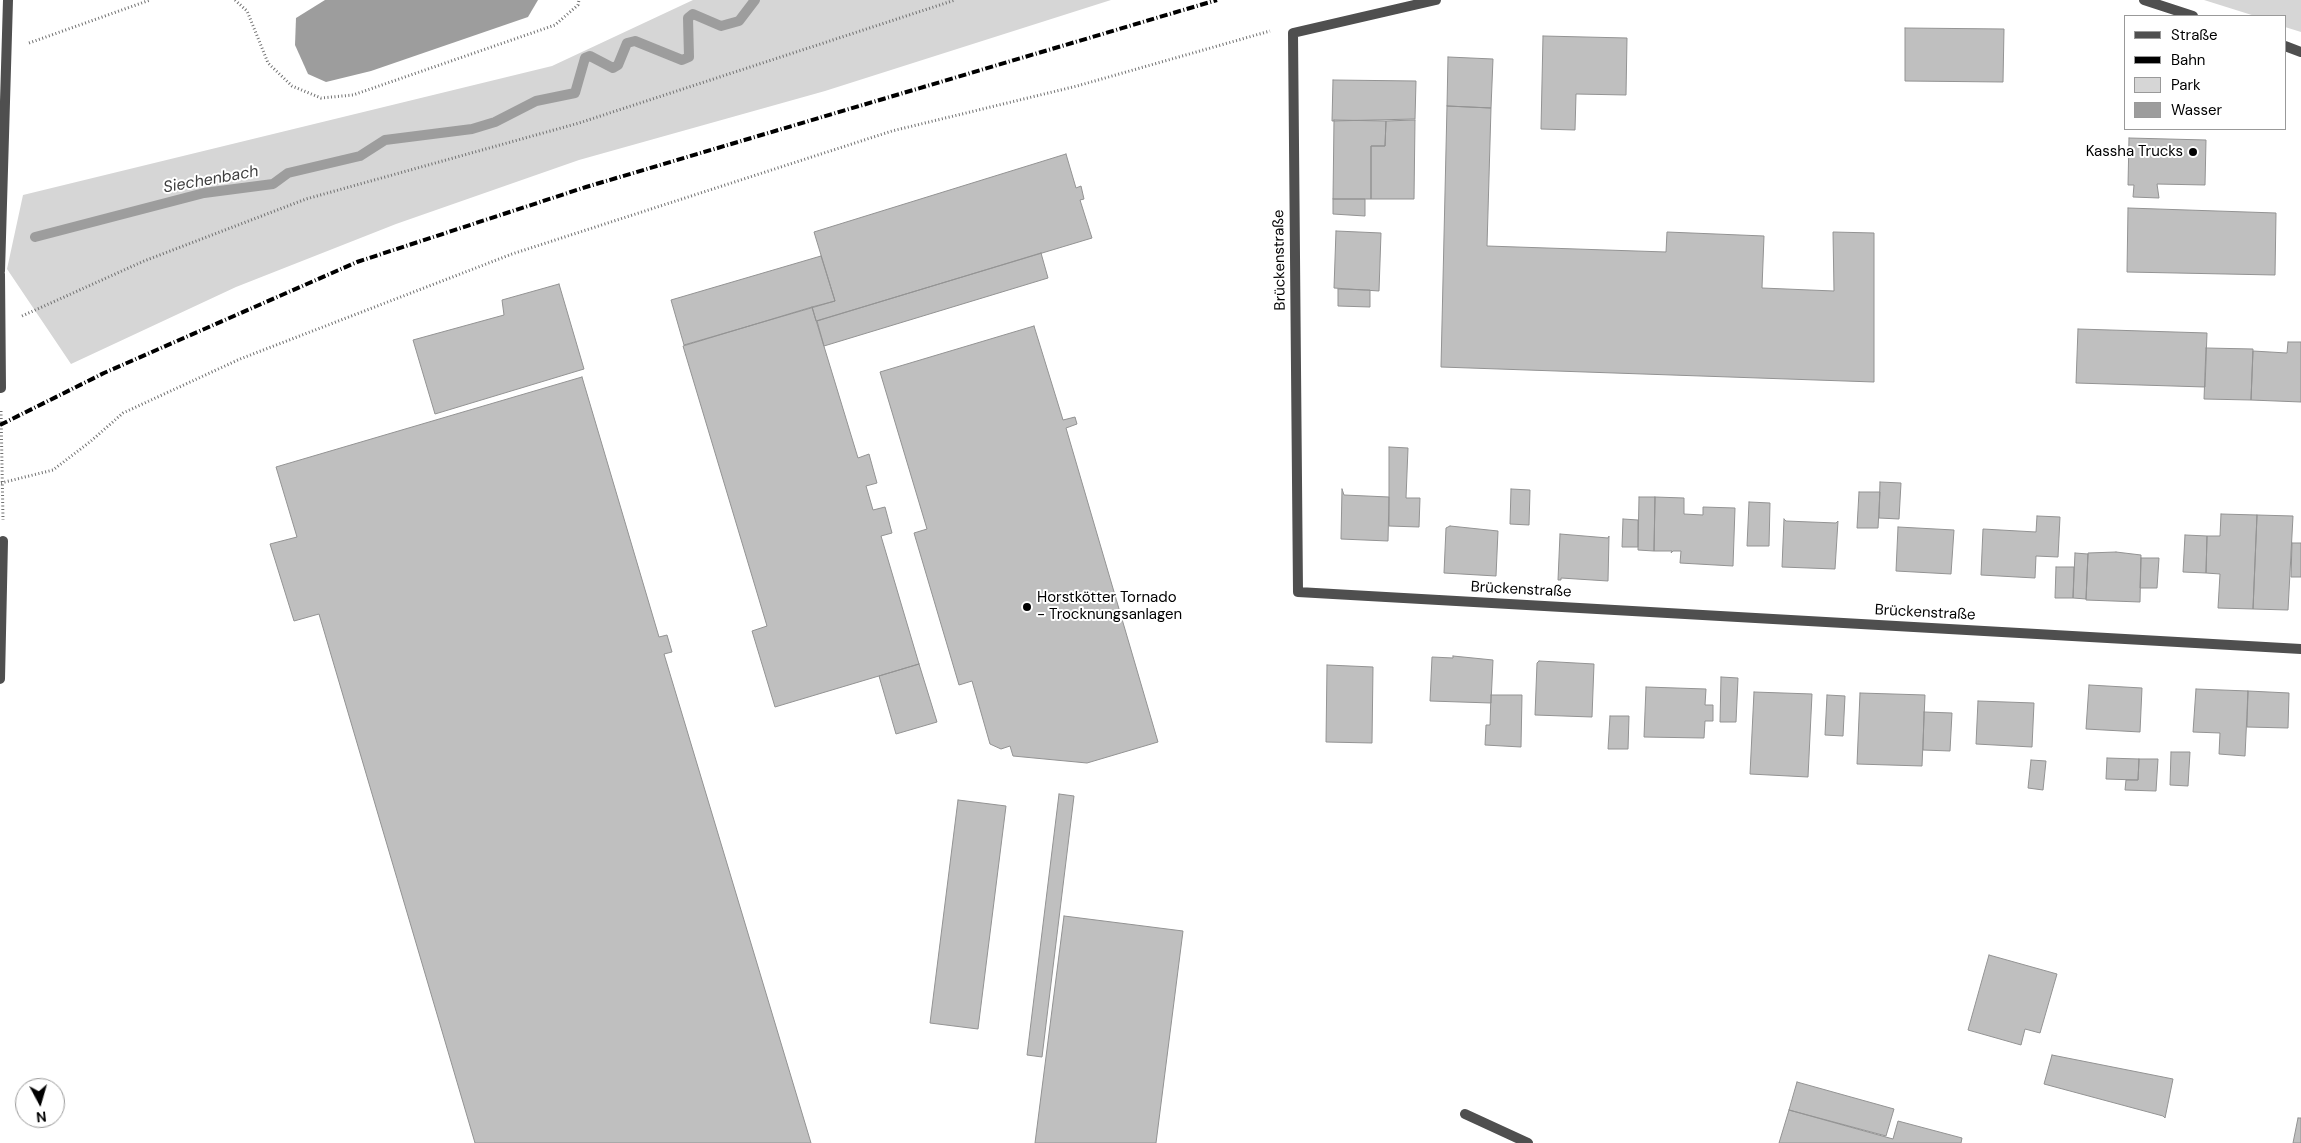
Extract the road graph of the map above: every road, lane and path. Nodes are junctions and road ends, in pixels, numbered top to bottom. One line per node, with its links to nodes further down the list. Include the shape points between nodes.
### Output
1 (8, 0): 11 (street)
2 (150, 0): 11 (path)
3 (235, 0): 4 (path, via 247,11 268,63 292,86 321,98 353,95 555,25 578,5)
4 (579, 0)
5 (955, 0): 14 (path, via 579,123 306,198 144,261 55,304)
6 (1436, 0): 9 (street)
7 (2144, 0): 8 (street)
8 (2190, 15)
9 (1293, 33): 16 (path, via 1268,31 1077,86 892,130 512,254 240,358 123,412 53,470); 18 (street, Brückenstraße, via 1298,592)
10 (2286, 46): 12 (street)
11 (7, 52): 13 (street)
12 (2301, 52)
13 (0, 272): 14 (street)
14 (1, 325): 15 (street)
15 (1, 388): 16 (path)
16 (1, 483): 17 (path)
17 (4, 541): 19 (street)
18 (2301, 649)
19 (0, 679)
20 (1464, 1114): 21 (street)
21 (1528, 1143)

